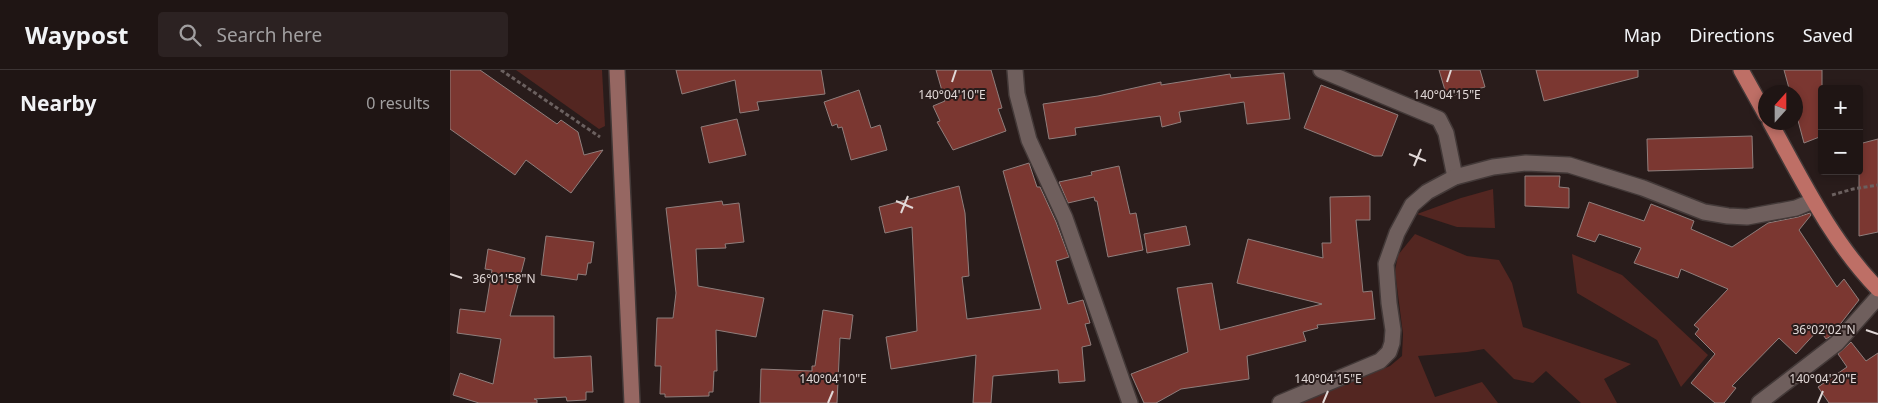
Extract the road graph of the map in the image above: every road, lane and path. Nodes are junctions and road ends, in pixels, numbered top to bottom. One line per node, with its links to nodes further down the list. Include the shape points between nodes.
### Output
1 (501, 70): 8 (path)
2 (616, 70): 8 (street)
3 (1015, 70): 15 (street, via 1017,94 1029,140 1065,218)
4 (1320, 70): 9 (street, via 1439,119 1446,133)
5 (1741, 70): 6 (main road)
6 (1758, 101)
7 (1774, 130): 11 (main road)
8 (620, 151): 14 (street)
9 (1455, 178): 11 (street, via 1509,165 1569,165 1643,188 1704,212 1728,216 1747,217 1796,208); 16 (street, via 1427,192 1412,205 1386,264 1394,330 1389,352 1380,361)
10 (1878, 185): 11 (path)
11 (1813, 201): 12 (main road, via 1852,261)
12 (1878, 289)
13 (1878, 297): 17 (street, via 1837,343)
14 (632, 403)
15 (1130, 403)
16 (1280, 403)
17 (1759, 403)

